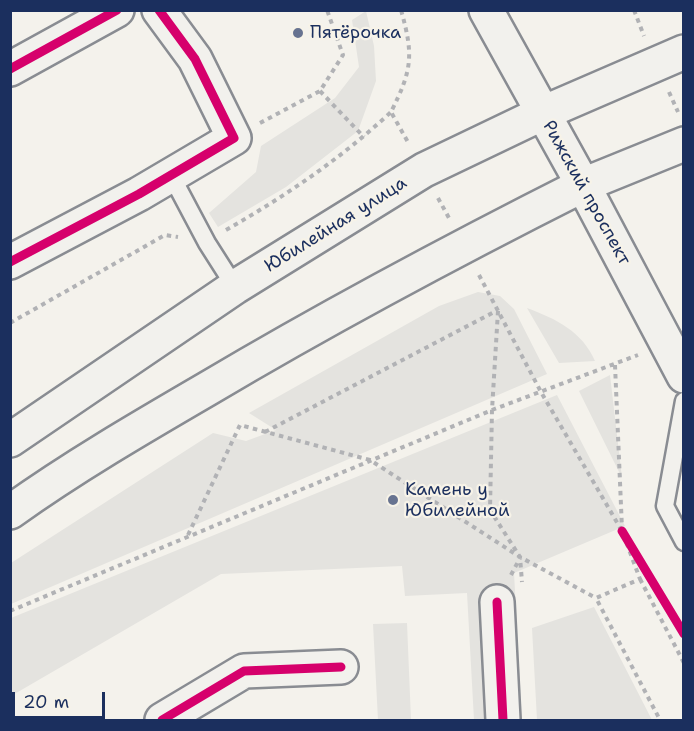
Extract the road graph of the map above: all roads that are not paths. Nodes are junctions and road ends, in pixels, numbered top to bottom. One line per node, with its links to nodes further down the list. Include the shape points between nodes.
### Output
1 (117, 10): 5 (main road)
2 (159, 10): 8 (main road, via 195,59 234,138)
3 (486, 10): 6 (main road, Рижский проспект)
4 (684, 52): 6 (main road, Юбилейная улица)
5 (10, 69)
6 (543, 113): 9 (main road, Рижский проспект); 11 (main road, Юбилейная улица, via 424,170)
7 (684, 144): 9 (main road)
8 (171, 175): 10 (main road); 11 (lane)
9 (583, 185): 12 (main road, Рижский проспект); 15 (main road, via 272,350 106,447)
10 (10, 261)
11 (235, 287): 14 (main road, Юбилейная улица)
12 (684, 376)
13 (684, 401): 16 (lane, via 665,506)
14 (10, 440)
15 (10, 512)
16 (684, 542)
17 (510, 597): 20 (main road)
18 (340, 668): 19 (main road, via 244,671)
19 (162, 720)
20 (503, 720)

